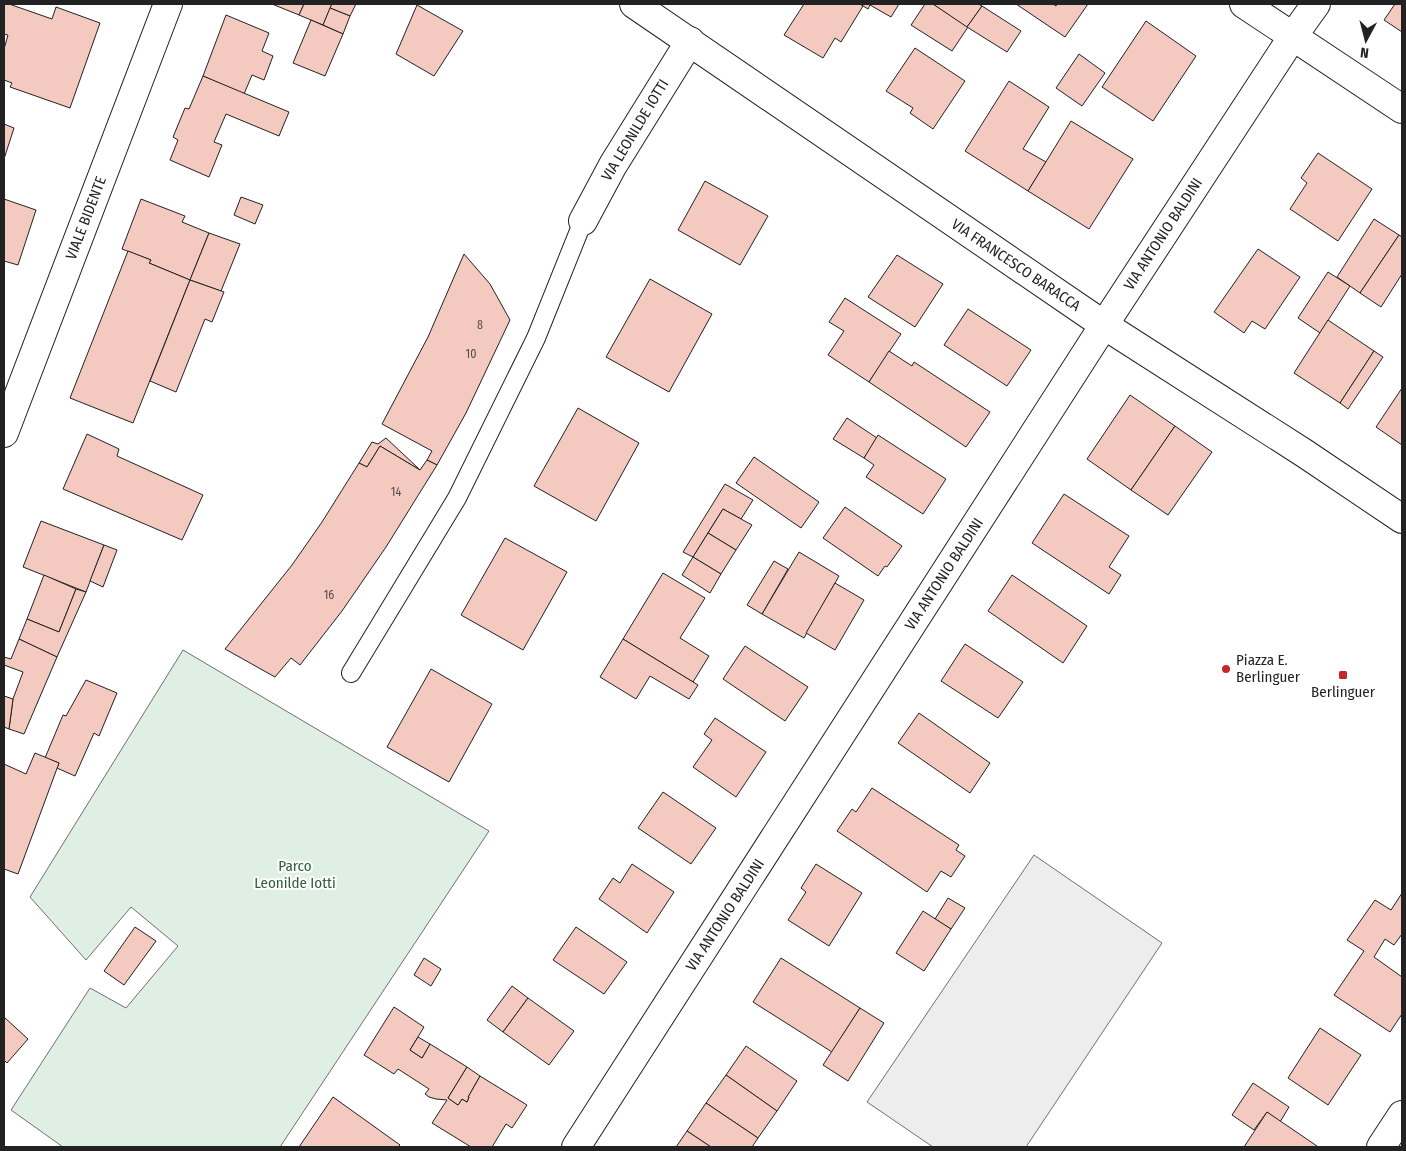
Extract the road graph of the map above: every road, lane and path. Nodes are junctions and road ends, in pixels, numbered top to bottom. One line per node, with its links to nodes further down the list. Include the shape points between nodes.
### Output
1 (168, 4): 10 (street, VIALE BIDENTE)
2 (634, 4): 6 (street, VIA FRANCESCO BARACCA)
3 (1244, 4): 5 (street)
4 (1316, 4): 5 (street, VIA ANTONIO BALDINI)
5 (1292, 36): 7 (street); 9 (street, VIA ANTONIO BALDINI)
6 (690, 41): 8 (street, VIA LEONILDE IOTTI, via 613,165); 9 (street, VIA FRANCESCO BARACCA)
7 (1402, 109)
8 (583, 221): 12 (lane, via 536,338 457,498)
9 (1104, 325): 11 (street, VIA FRANCESCO BARACCA); 14 (street, VIA ANTONIO BALDINI)
10 (4, 433)
11 (1402, 519)
12 (351, 673)
13 (1402, 1116): 15 (street)
14 (576, 1147)
15 (1381, 1147)

